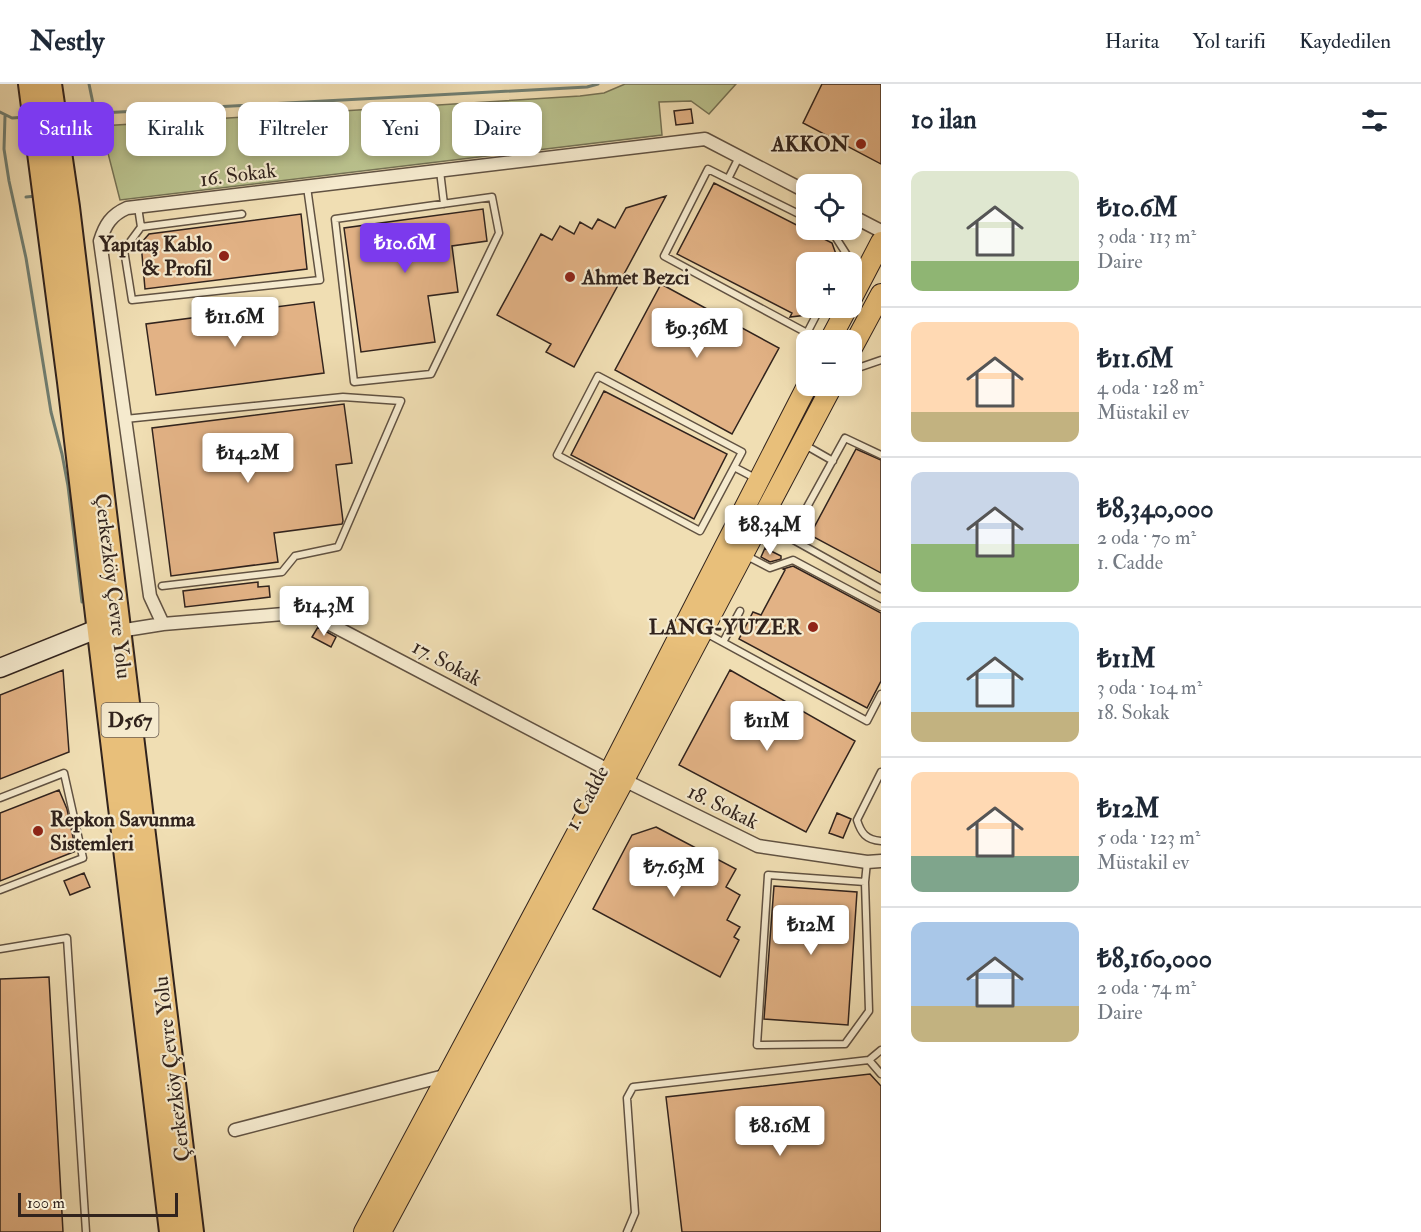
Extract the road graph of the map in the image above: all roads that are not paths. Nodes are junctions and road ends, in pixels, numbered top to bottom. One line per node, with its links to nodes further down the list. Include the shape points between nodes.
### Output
1 (41, 92): 8 (highway, Çerkezköy Çevre Yolu / D567)
2 (739, 157): 3 (street, 16. Sokak, via 705,139); 4 (lane); 6 (street, 16. Sokak)
3 (440, 171): 5 (street, 16. Sokak); 7 (lane)
4 (728, 179): 10 (lane); 18 (lane, via 708,169 664,256 807,333)
5 (307, 186): 9 (street, 16. Sokak); 13 (lane, via 320,280 132,300 124,250)
6 (796, 186)
7 (444, 204): 7 (lane, via 335,219 354,382 430,374 499,233 492,197)
8 (57, 207): 36 (highway, Çerkezköy Çevre Yolu / D567); 36 (highway, Çerkezköy Çevre Yolu / D567, via 69,382)
9 (138, 207): 13 (lane); 24 (street, 16. Sokak, via 127,208 110,218 100,242)
10 (796, 213)
11 (242, 214): 13 (lane)
12 (862, 221): 14 (street)
13 (141, 227)
14 (881, 231)
15 (881, 242): 16 (main road)
16 (862, 279)
17 (881, 294): 19 (main road)
18 (815, 318)
19 (862, 330)
20 (881, 360): 21 (lane)
21 (862, 367)
22 (802, 396): 29 (main road, 1. Cadde)
23 (827, 396): 25 (main road, 1. Cadde)
24 (125, 419): 31 (lane, via 343,397 401,401 338,547 295,556 282,572); 35 (street, 16. Sokak, via 150,596)
25 (802, 443): 27 (lane); 30 (main road, 1. Cadde)
26 (881, 455): 27 (lane, via 845,438)
27 (833, 461): 32 (lane, via 790,538)
28 (734, 467): 28 (lane, via 742,452 598,376 557,455 700,531); 29 (lane)
29 (759, 480): 42 (main road, 1. Cadde)
30 (744, 554): 33 (lane, via 770,568 793,560); 37 (main road, 1. Cadde)
31 (162, 586)
32 (881, 589)
33 (881, 607)
34 (740, 611): 38 (lane)
35 (163, 624): 36 (street, 17. Sokak); 42 (street, 17. Sokak, via 307,612)
36 (108, 630): 39 (street); 56 (highway, D567); 57 (highway, Çerkezköy Çevre Yolu / D567)
37 (703, 631): 38 (lane); 42 (main road, 1. Cadde)
38 (723, 642): 40 (lane, via 867,721)
39 (0, 668)
40 (881, 694)
41 (881, 772): 44 (lane, via 857,820 861,832)
42 (617, 775): 46 (street, 18. Sokak, via 758,846); 53 (main road, 1. Cadde); 59 (main road, 1. Cadde)
43 (0, 798): 48 (lane, via 64,773 82,858)
44 (881, 841)
45 (881, 861): 46 (street, 18. Sokak)
46 (867, 862): 47 (lane)
47 (865, 882): 47 (lane, via 768,875 756,1045 845,1044 868,1011)
48 (0, 890)
49 (0, 949): 55 (lane, via 67,938)
50 (881, 1050): 51 (lane)
51 (869, 1060): 52 (lane); 60 (lane, via 633,1087 627,1098 634,1213)
52 (881, 1074)
53 (448, 1075): 54 (street); 58 (main road, 1. Cadde)
54 (235, 1130)
55 (86, 1232)
56 (171, 1232)
57 (192, 1232)
58 (364, 1232)
59 (381, 1232)
60 (627, 1232)

